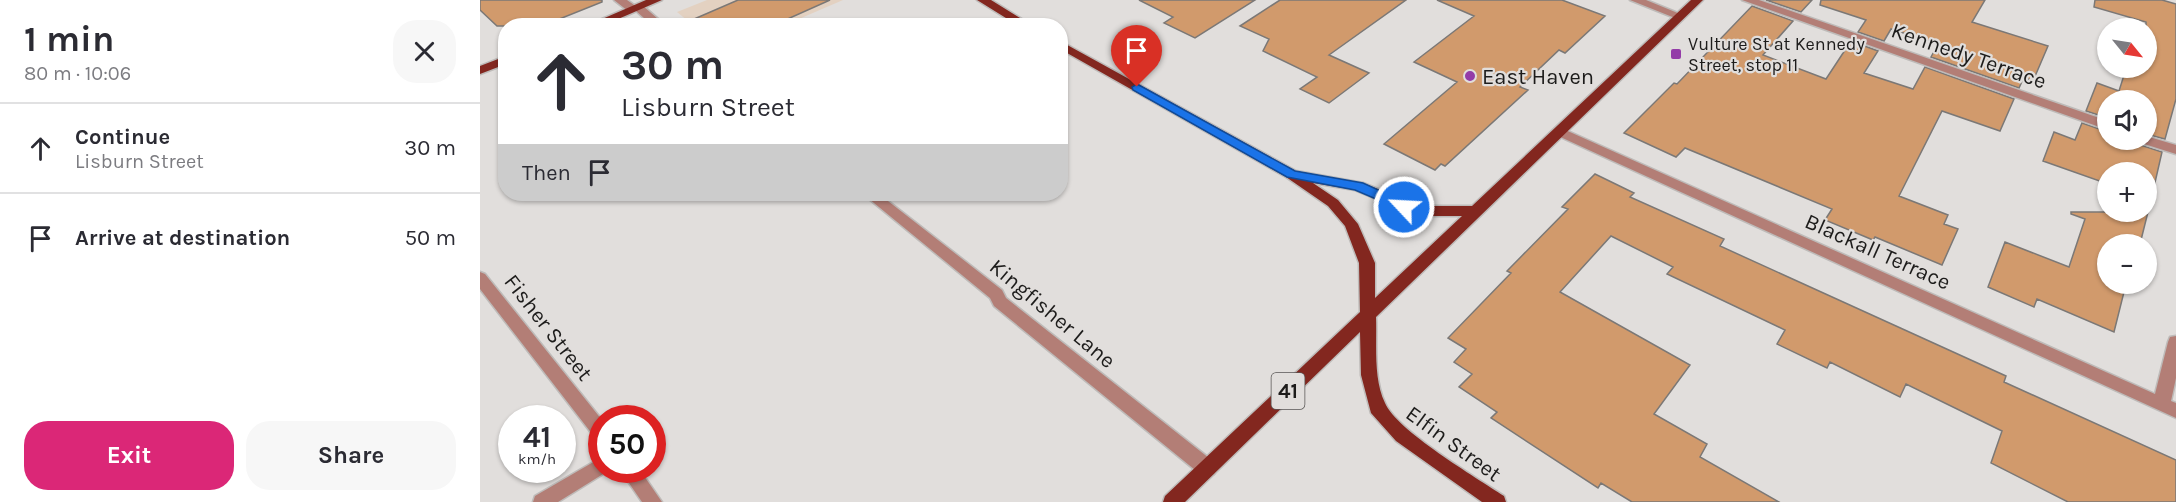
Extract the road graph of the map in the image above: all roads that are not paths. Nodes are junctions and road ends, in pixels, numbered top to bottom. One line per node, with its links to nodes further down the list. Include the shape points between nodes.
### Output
1 (620, 0): 7 (street)
2 (656, 0): 7 (main road)
3 (983, 0): 11 (main road)
4 (1636, 0): 8 (street)
5 (1697, 0): 8 (main road, 41)
6 (1748, 0): 15 (street, Kennedy Terrace)
7 (635, 8): 9 (main road); 10 (street)
8 (1679, 16): 16 (main road, 41)
9 (611, 18)
10 (649, 18)
11 (1014, 18)
12 (1068, 49): 19 (main road, Elfin Street)
13 (498, 62): 14 (main road)
14 (480, 70)
15 (2097, 122)
16 (1561, 132): 21 (main road, 41); 25 (street, Blackall Terrace)
17 (2157, 144): 18 (street)
18 (2176, 150)
19 (1291, 174): 21 (main road, via 1358,186 1418,211); 23 (main road, Elfin Street, via 1322,194 1351,224 1367,263)
20 (879, 201): 27 (street, Kingfisher Lane)
21 (1477, 211): 23 (main road, 41)
22 (480, 278): 26 (street, Fisher Street)
23 (1370, 315): 27 (main road, 41); 33 (main road, Elfin Street, via 1369,375 1377,408 1407,441)
24 (2176, 342): 25 (street)
25 (2169, 408)
26 (588, 416)
27 (1208, 468): 32 (main road, 41)
28 (588, 474): 30 (street)
29 (639, 483): 31 (street)
30 (542, 502)
31 (654, 502)
32 (1172, 502)
33 (1497, 502)

